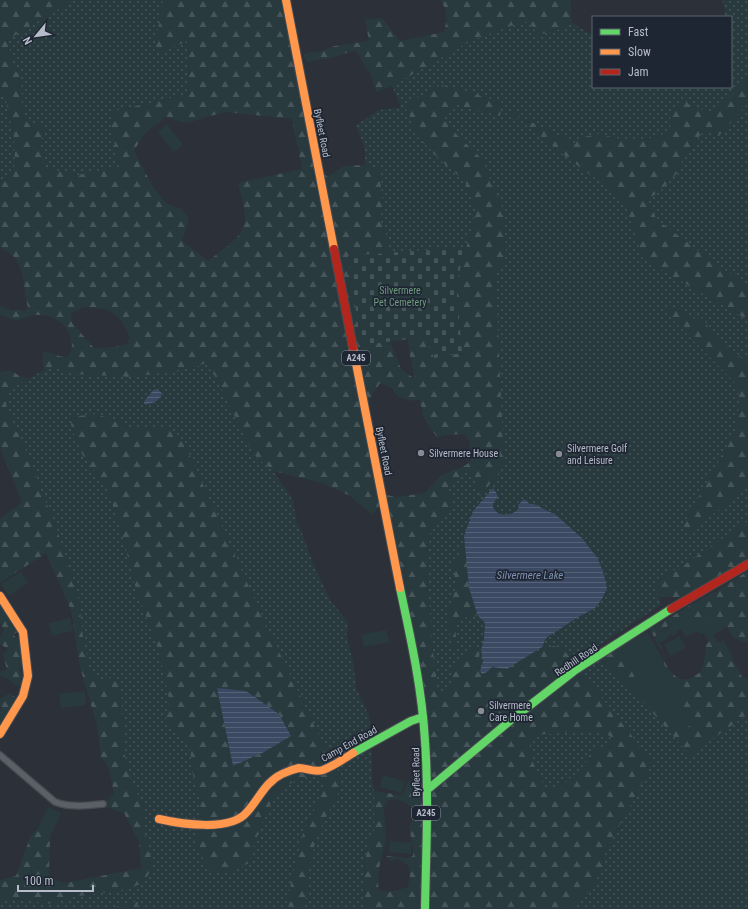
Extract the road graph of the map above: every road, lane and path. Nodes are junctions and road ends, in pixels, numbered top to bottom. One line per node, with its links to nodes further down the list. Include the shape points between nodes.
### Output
1 (286, 0): 4 (main road, Byfleet Road / A245, via 413,648)
2 (748, 564): 7 (main road, Redhill Road, via 574,671)
3 (0, 596): 5 (main road, via 23,632 28,676 23,696)
4 (423, 717): 7 (main road, Byfleet Road / A245); 9 (main road, Camp End Road, via 410,721 323,770 311,771 300,768 281,774 267,784 247,813 238,820 213,825)
5 (0, 734)
6 (0, 755): 8 (street, via 55,802 64,806)
7 (426, 790): 10 (main road, Byfleet Road / A245)
8 (103, 804)
9 (159, 819)
10 (425, 909)

